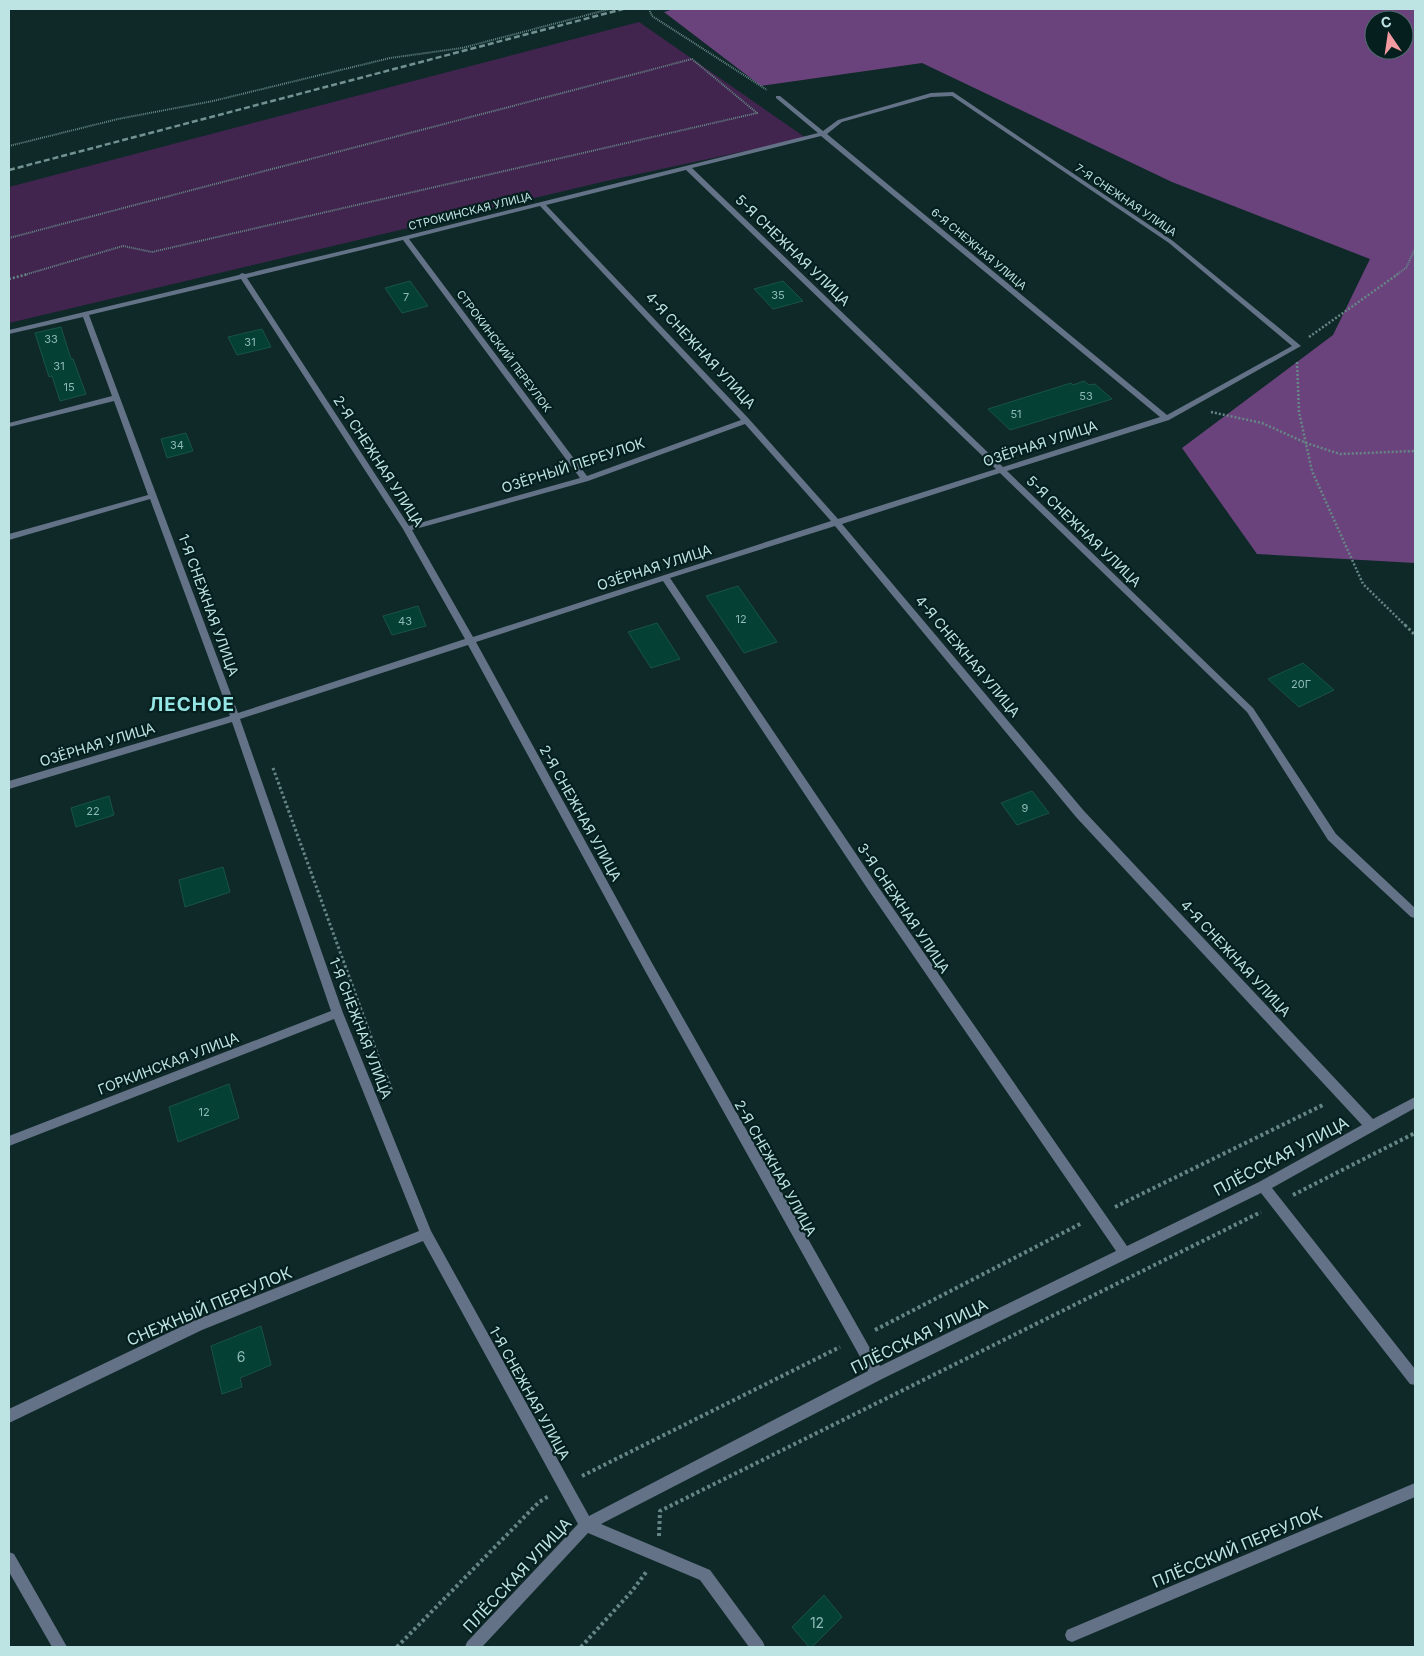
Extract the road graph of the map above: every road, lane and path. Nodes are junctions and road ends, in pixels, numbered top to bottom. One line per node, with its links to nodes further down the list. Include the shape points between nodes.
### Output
1 (610, 9): 6 (path, via 462,48 390,58)
2 (650, 9): 4 (path, via 652,16)
3 (931, 95): 5 (street, СТРОКИНСКАЯ УЛИЦА, via 840,122); 16 (street, 7-Я СНЕЖНАЯ УЛИЦА, via 953,94 1163,236)
4 (778, 97): 5 (street, 6-Я СНЕЖНАЯ УЛИЦА)
5 (824, 133): 7 (street, СТРОКИНСКАЯ УЛИЦА); 19 (street, 6-Я СНЕЖНАЯ УЛИЦА)
6 (9, 146)
7 (687, 167): 8 (street, СТРОКИНСКАЯ УЛИЦА); 24 (street, 5-Я СНЕЖНАЯ УЛИЦА)
8 (542, 204): 10 (street, СТРОКИНСКАЯ УЛИЦА); 20 (street, 4-Я СНЕЖНАЯ УЛИЦА)
9 (9, 238): 13 (path, via 692,59 757,113 152,252 123,246)
10 (405, 238): 12 (street, СТРОКИНСКАЯ УЛИЦА); 25 (street, СТРОКИНСКИЙ ПЕРЕУЛОК)
11 (1415, 250): 16 (path, via 1406,268)
12 (242, 276): 14 (street, СТРОКИНСКАЯ УЛИЦА); 28 (street, 2-Я СНЕЖНАЯ УЛИЦА)
13 (9, 279)
14 (85, 313): 15 (street, СТРОКИНСКАЯ УЛИЦА); 17 (street, 1-Я СНЕЖНАЯ УЛИЦА)
15 (9, 332)
16 (1297, 346): 19 (street, ОЗЁРНАЯ УЛИЦА); 22 (path, via 1299,412)
17 (115, 398): 21 (street); 26 (street, 1-Я СНЕЖНАЯ УЛИЦА)
18 (1207, 412): 22 (path, via 1262,423)
19 (1166, 418): 24 (street, ОЗЁРНАЯ УЛИЦА)
20 (746, 421): 25 (street, ОЗЁРНЫЙ ПЕРЕУЛОК); 27 (street, 4-Я СНЕЖНАЯ УЛИЦА)
21 (9, 425)
22 (1306, 443): 23 (path, via 1340,454); 31 (path, via 1312,472 1363,584)
23 (1415, 451)
24 (1001, 470): 27 (street, ОЗЁРНАЯ УЛИЦА); 36 (street, 5-Я СНЕЖНАЯ УЛИЦА, via 1250,710 1332,837)
25 (586, 479): 28 (street, ОЗЁРНЫЙ ПЕРЕУЛОК)
26 (153, 496): 29 (street); 33 (street, 1-Я СНЕЖНАЯ УЛИЦА)
27 (837, 523): 30 (street, ОЗЁРНАЯ УЛИЦА); 40 (street, 4-Я СНЕЖНАЯ УЛИЦА, via 1080,814)
28 (407, 529): 32 (street, 2-Я СНЕЖНАЯ УЛИЦА)
29 (9, 536)
30 (665, 577): 32 (street, ОЗЁРНАЯ УЛИЦА); 46 (street, 3-Я СНЕЖНАЯ УЛИЦА, via 873,888)
31 (1415, 634)
32 (472, 640): 33 (street, ОЗЁРНАЯ УЛИЦА); 47 (street, 2-Я СНЕЖНАЯ УЛИЦА, via 648,966)
33 (235, 717): 35 (street, ОЗЁРНАЯ УЛИЦА); 37 (street, 1-Я СНЕЖНАЯ УЛИЦА)
34 (270, 758): 38 (path)
35 (9, 785)
36 (1415, 914)
37 (337, 1012): 42 (street, ГОРКИНСКАЯ УЛИЦА); 45 (street, 1-Я СНЕЖНАЯ УЛИЦА)
38 (394, 1101)
39 (1415, 1102): 40 (street, ПЛЁССКАЯ УЛИЦА)
40 (1371, 1126): 43 (street, ПЛЁССКАЯ УЛИЦА)
41 (1415, 1133): 44 (path)
42 (9, 1141)
43 (1263, 1186): 44 (street); 46 (street, ПЛЁССКАЯ УЛИЦА)
44 (1276, 1204): 48 (street); 54 (path, via 660,1512)
45 (426, 1234): 49 (street, СНЕЖНЫЙ ПЕРЕУЛОК, via 198,1324); 53 (street, 1-Я СНЕЖНАЯ УЛИЦА)
46 (1124, 1253): 47 (street, ПЛЁССКАЯ УЛИЦА)
47 (877, 1374): 53 (street, ПЛЁССКАЯ УЛИЦА)
48 (1415, 1379)
49 (9, 1416)
50 (578, 1468): 51 (path)
51 (587, 1484)
52 (1415, 1490): 56 (street, ПЛЁССКИЙ ПЕРЕУЛОК)
53 (586, 1525): 54 (street); 58 (street, ПЛЁССКАЯ УЛИЦА)
54 (658, 1555): 59 (path, via 632,1591); 60 (street, via 705,1575)
55 (9, 1559): 57 (street)
56 (1072, 1635)
57 (60, 1647)
58 (472, 1647)
59 (581, 1647)
60 (758, 1647)

